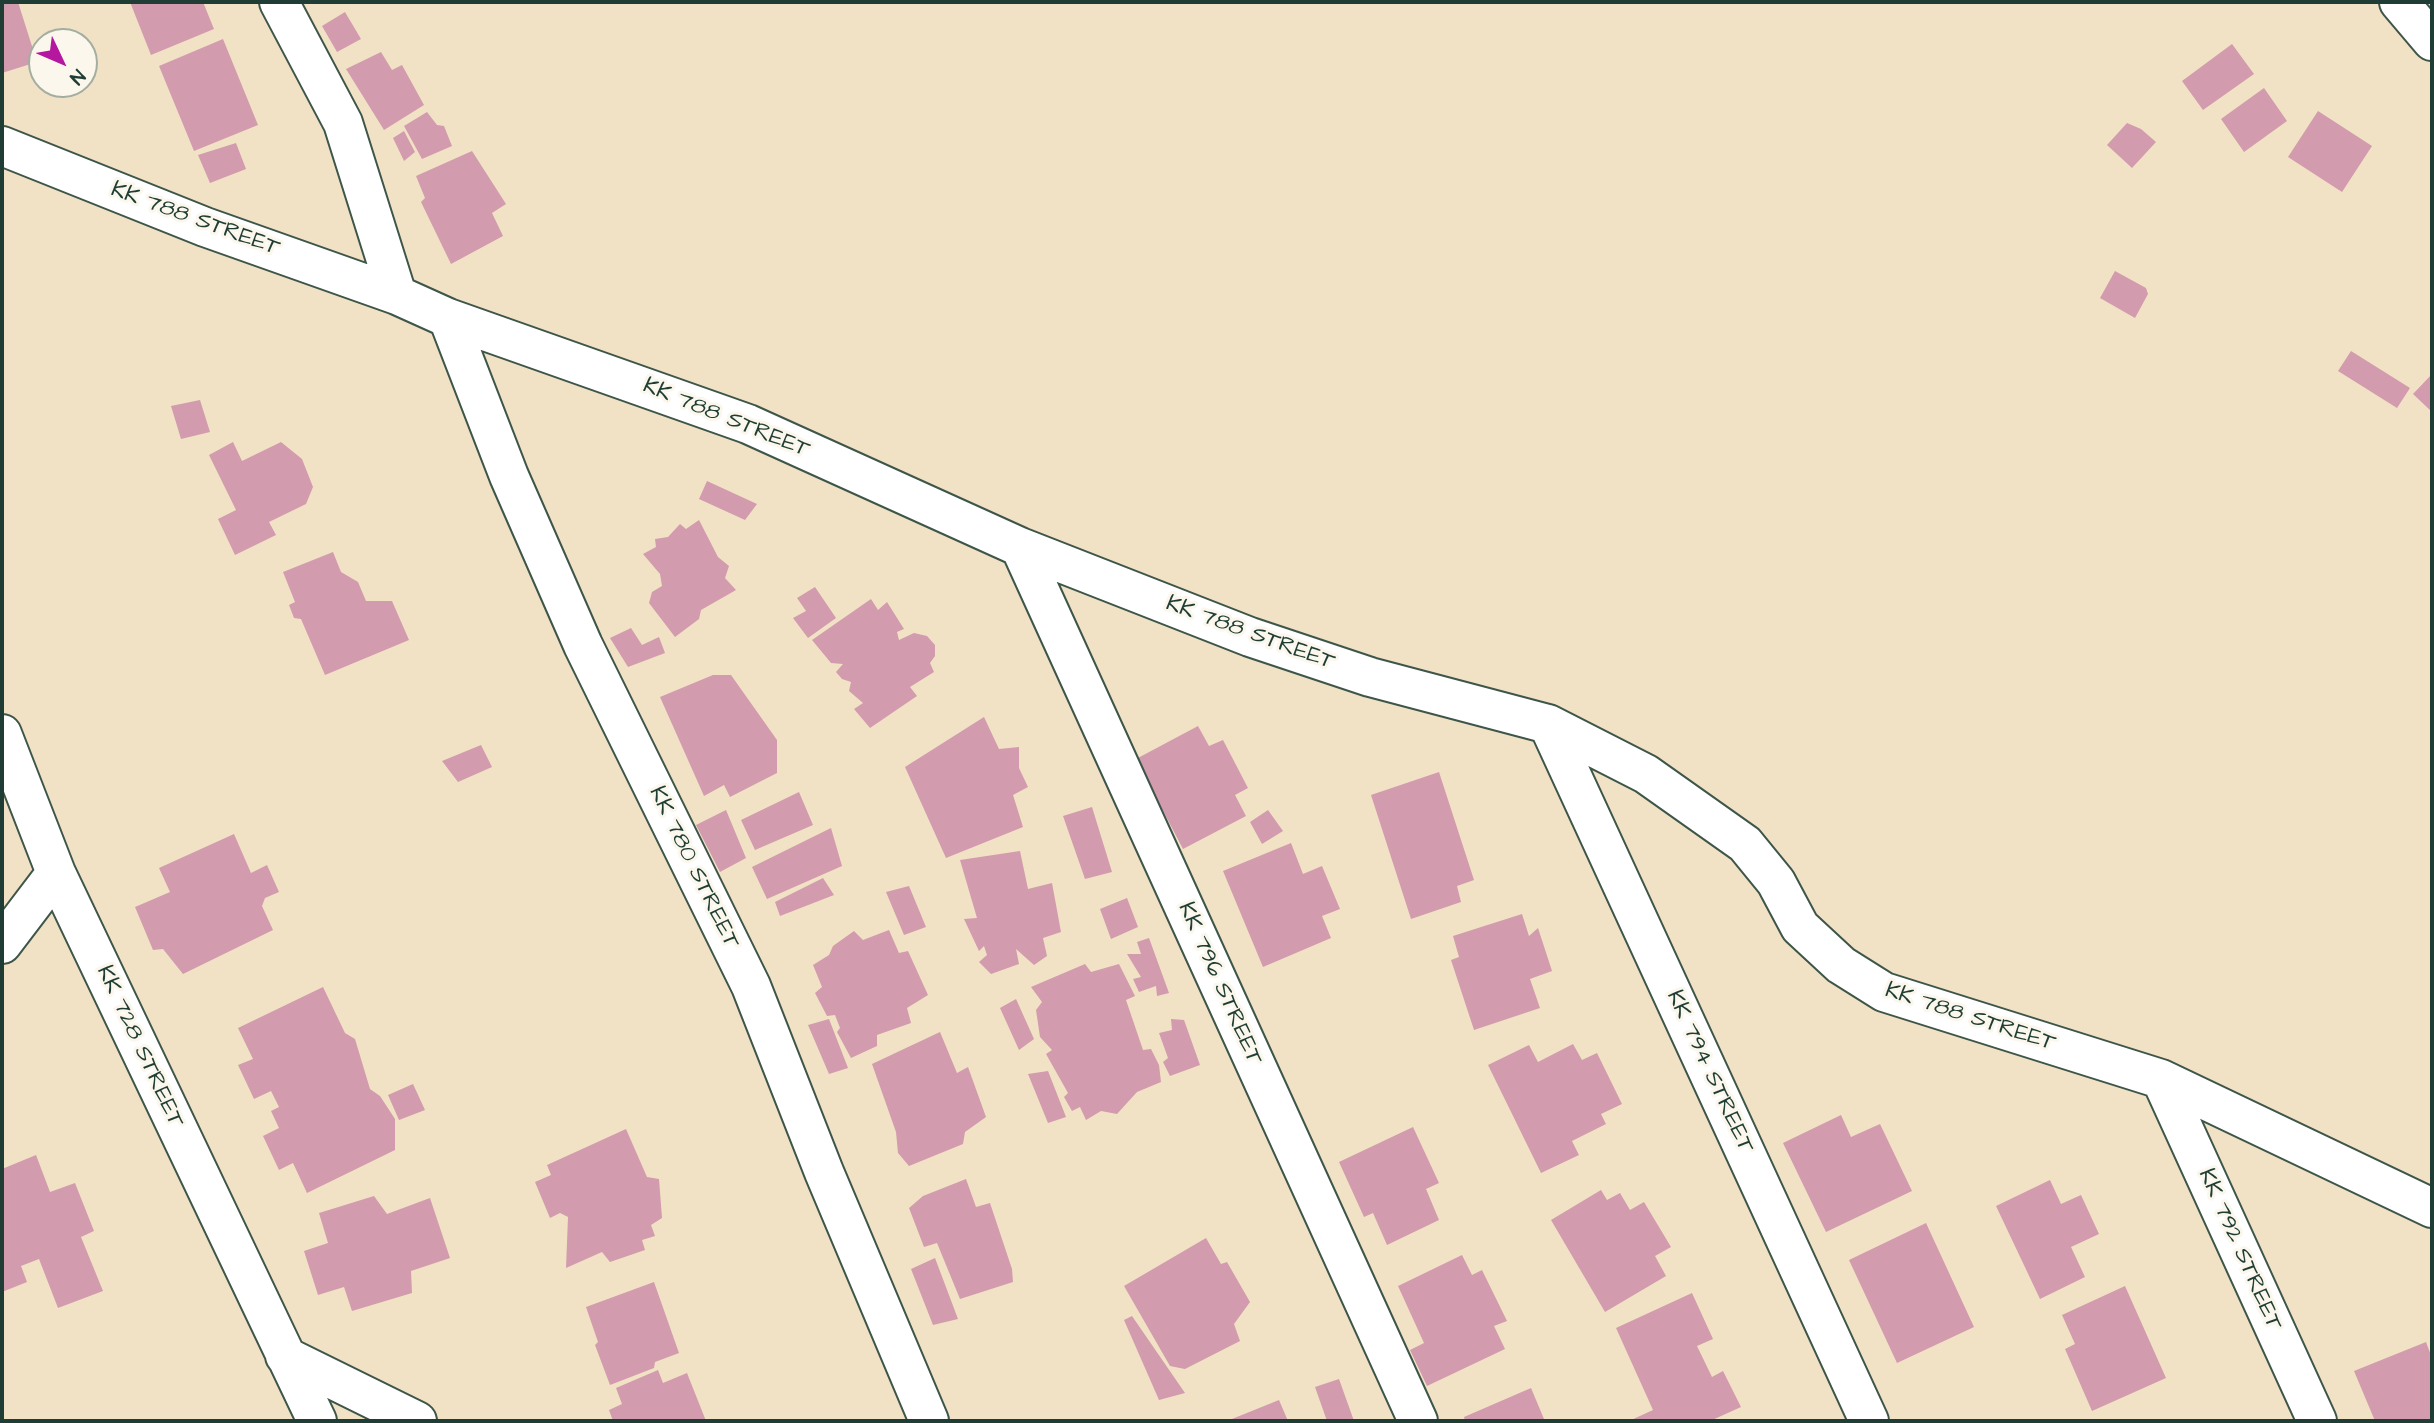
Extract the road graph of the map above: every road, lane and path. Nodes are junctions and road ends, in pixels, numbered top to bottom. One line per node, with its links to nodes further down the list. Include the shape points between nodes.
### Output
1 (279, 2): 5 (street, via 342,123)
2 (2399, 2): 3 (street)
3 (2432, 41)
4 (2, 146): 5 (street, KK 788 STREET, via 205,227)
5 (397, 295): 6 (street, KK 788 STREET)
6 (448, 318): 7 (street, KK 788 STREET, via 748,424); 17 (street, KK 780 STREET, via 509,476 583,645 751,986 844,1223)
7 (1020, 547): 8 (street, KK 788 STREET, via 1315,660); 18 (street, KK 796 STREET)
8 (1548, 724): 12 (street, KK 788 STREET, via 1646,774 1745,844 1776,882 1800,928 1841,965 1884,992); 19 (street, KK 794 STREET)
9 (2, 734): 10 (street, KK 728 STREET)
10 (56, 873): 11 (street); 14 (street, KK 728 STREET)
11 (2, 944)
12 (2161, 1079): 13 (street, KK 788 STREET); 20 (street, KK 792 STREET)
13 (2432, 1208)
14 (285, 1356): 15 (street, KK 728 STREET); 16 (street)
15 (317, 1421)
16 (417, 1421)
17 (929, 1421)
18 (1418, 1421)
19 (1870, 1421)
20 (2316, 1421)

